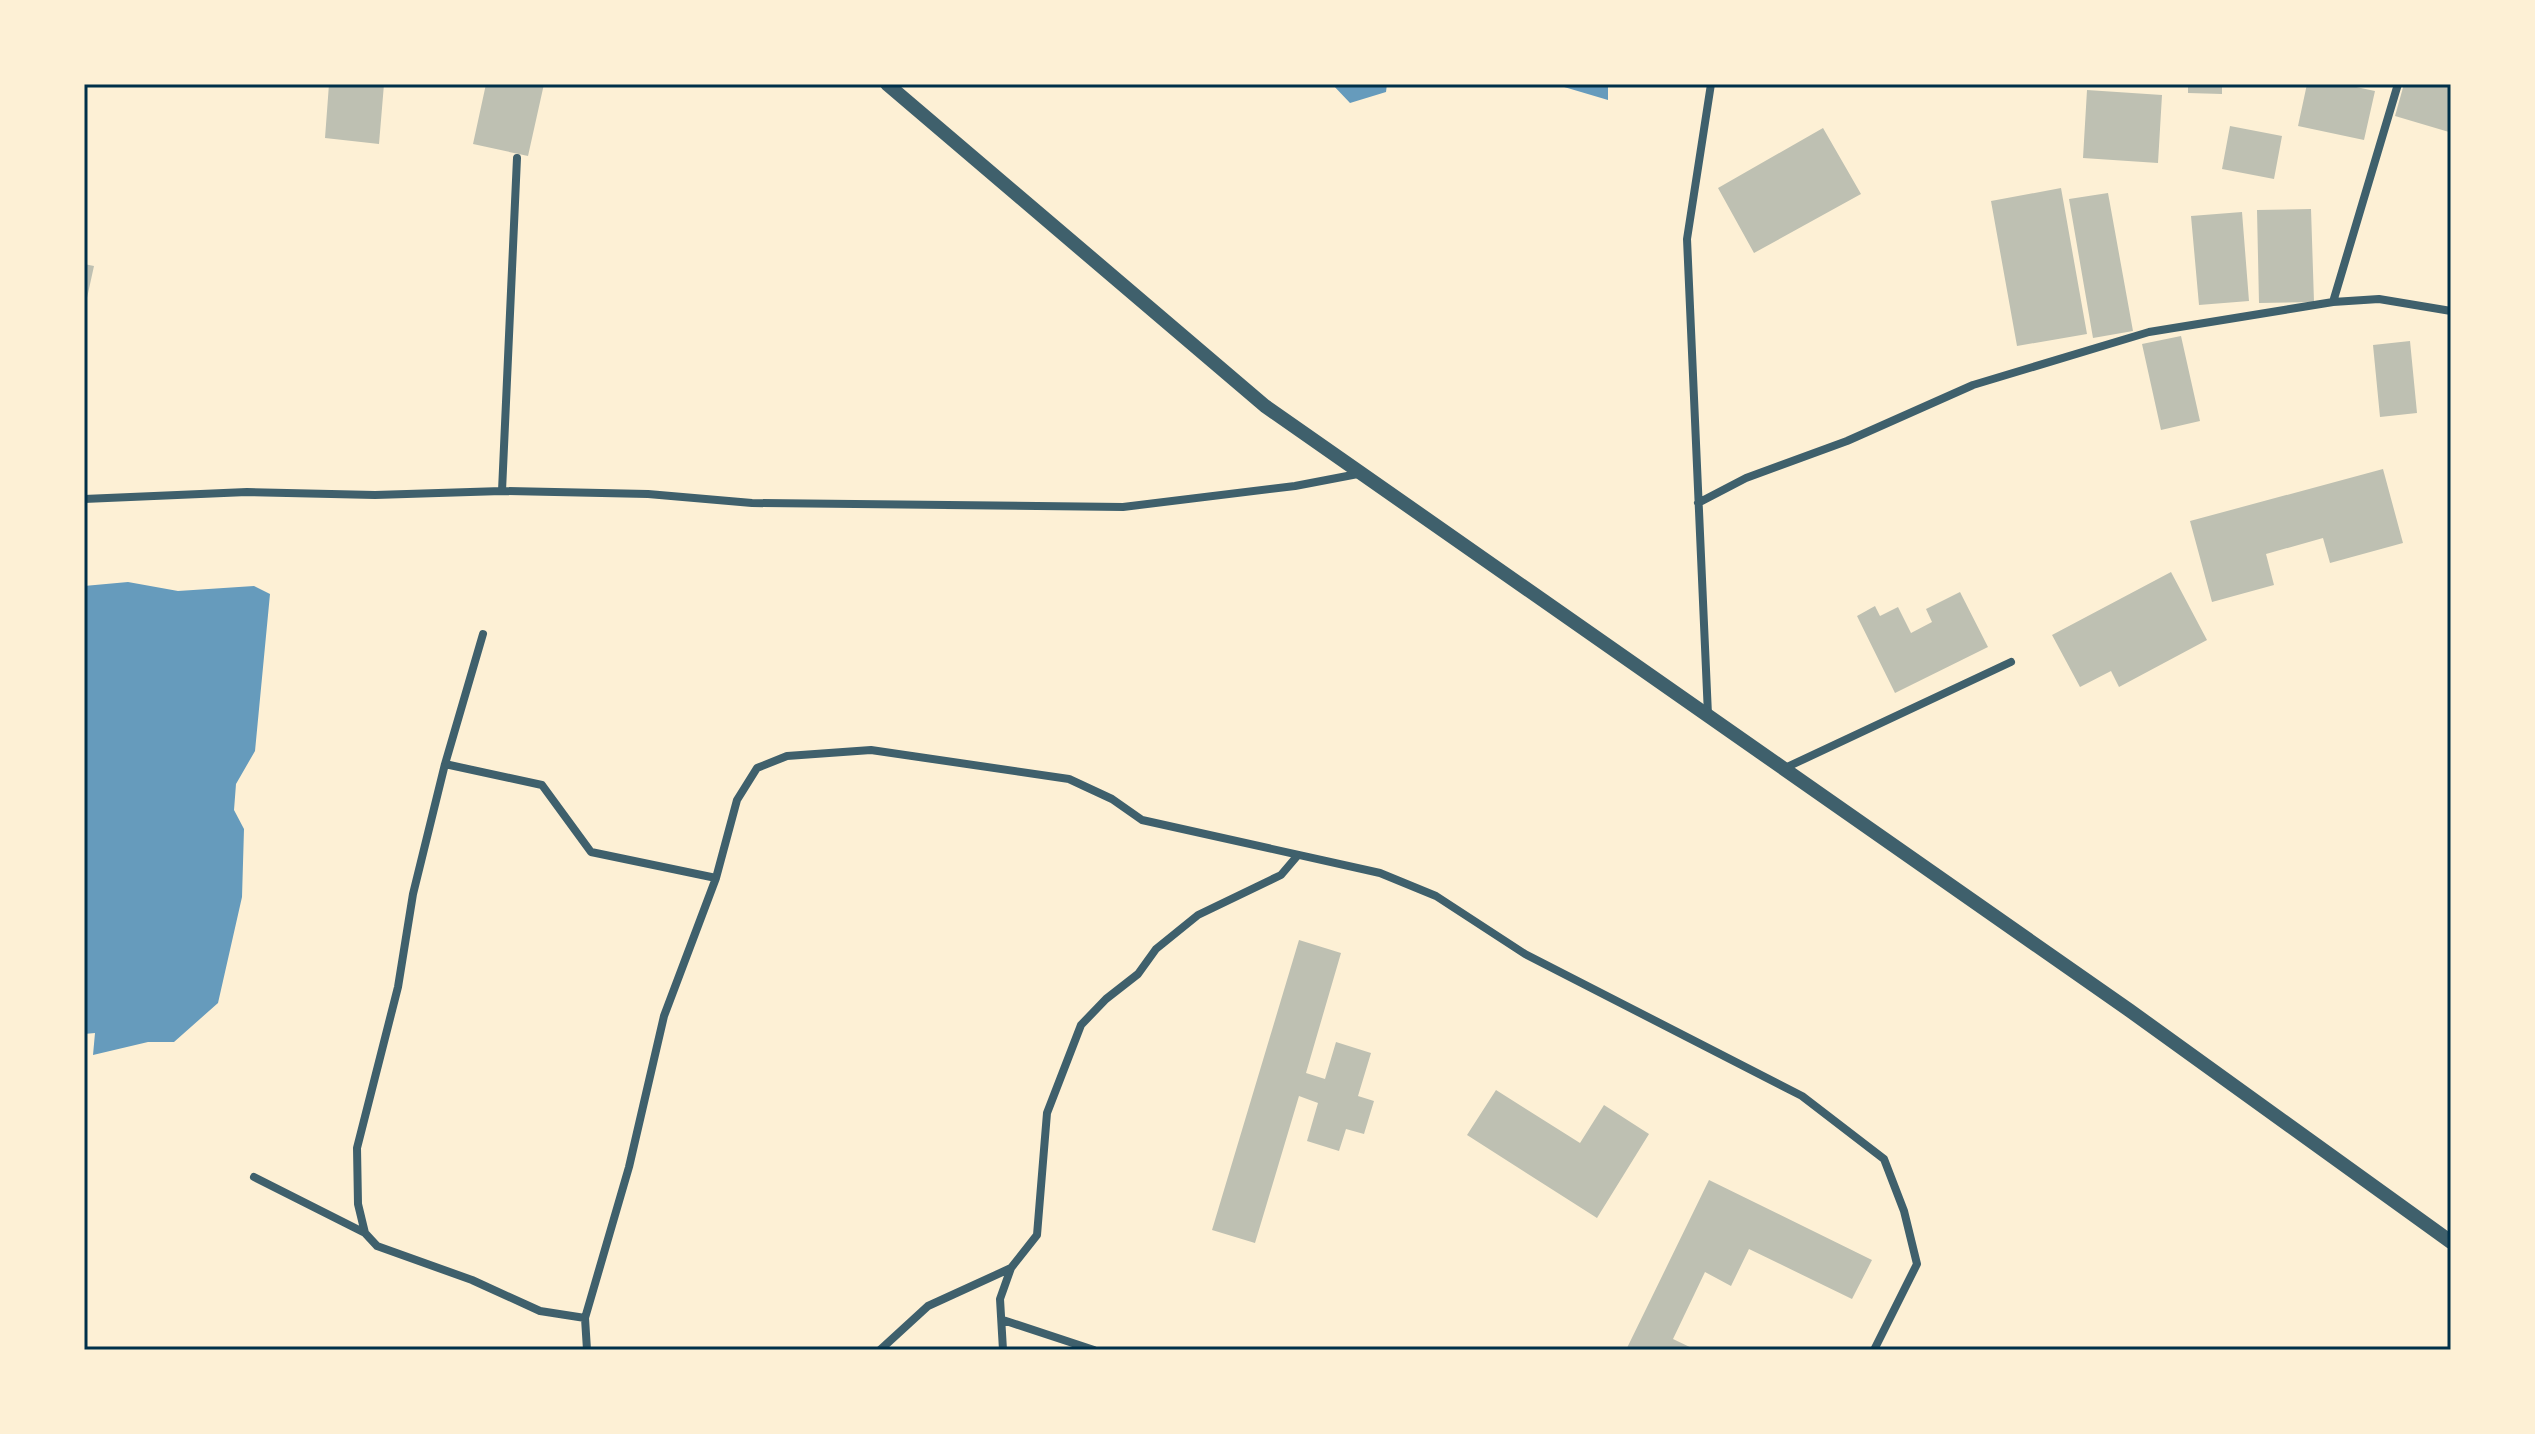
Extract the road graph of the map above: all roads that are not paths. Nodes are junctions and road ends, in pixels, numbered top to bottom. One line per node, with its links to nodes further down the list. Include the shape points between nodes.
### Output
1 (887, 84): 7 (street, via 1265,406)
2 (1711, 84): 10 (street, via 1687,239)
3 (2398, 84): 5 (street)
4 (517, 158): 8 (street)
5 (2333, 302): 6 (street, via 2379,299); 10 (street, via 2149,332 1987,380 1746,478)
6 (2451, 311)
7 (1364, 473): 8 (street, via 1123,507 752,503 648,494); 13 (street)
8 (502, 491): 9 (street)
9 (84, 499)
10 (1698, 503): 13 (street)
11 (483, 634): 14 (street)
12 (2011, 662): 15 (street)
13 (1708, 715): 15 (street)
14 (445, 764): 17 (street, via 542,785 591,852); 19 (street, via 413,894 398,987 357,1148 358,1204)
15 (1785, 768): 20 (street)
16 (1298, 855): 17 (street, via 1142,820 1069,779 871,750 819,752 787,756 757,768 737,800); 21 (street, via 1281,875 1198,915 1081,1025 1047,1113 1037,1235); 28 (street, via 1380,873 1436,896 1525,954 1802,1096 1884,1159 1917,1264)
17 (716, 878): 22 (street, via 664,1016 629,1167)
18 (254, 1177): 19 (street)
19 (365, 1233): 22 (street, via 377,1246 540,1311)
20 (2451, 1242)
21 (1011, 1268): 23 (street, via 1000,1299); 25 (street, via 928,1306)
22 (585, 1318): 24 (street)
23 (1003, 1320): 26 (street); 27 (street)
24 (587, 1350)
25 (880, 1350)
26 (1003, 1350)
27 (1094, 1350)
28 (1874, 1350)

